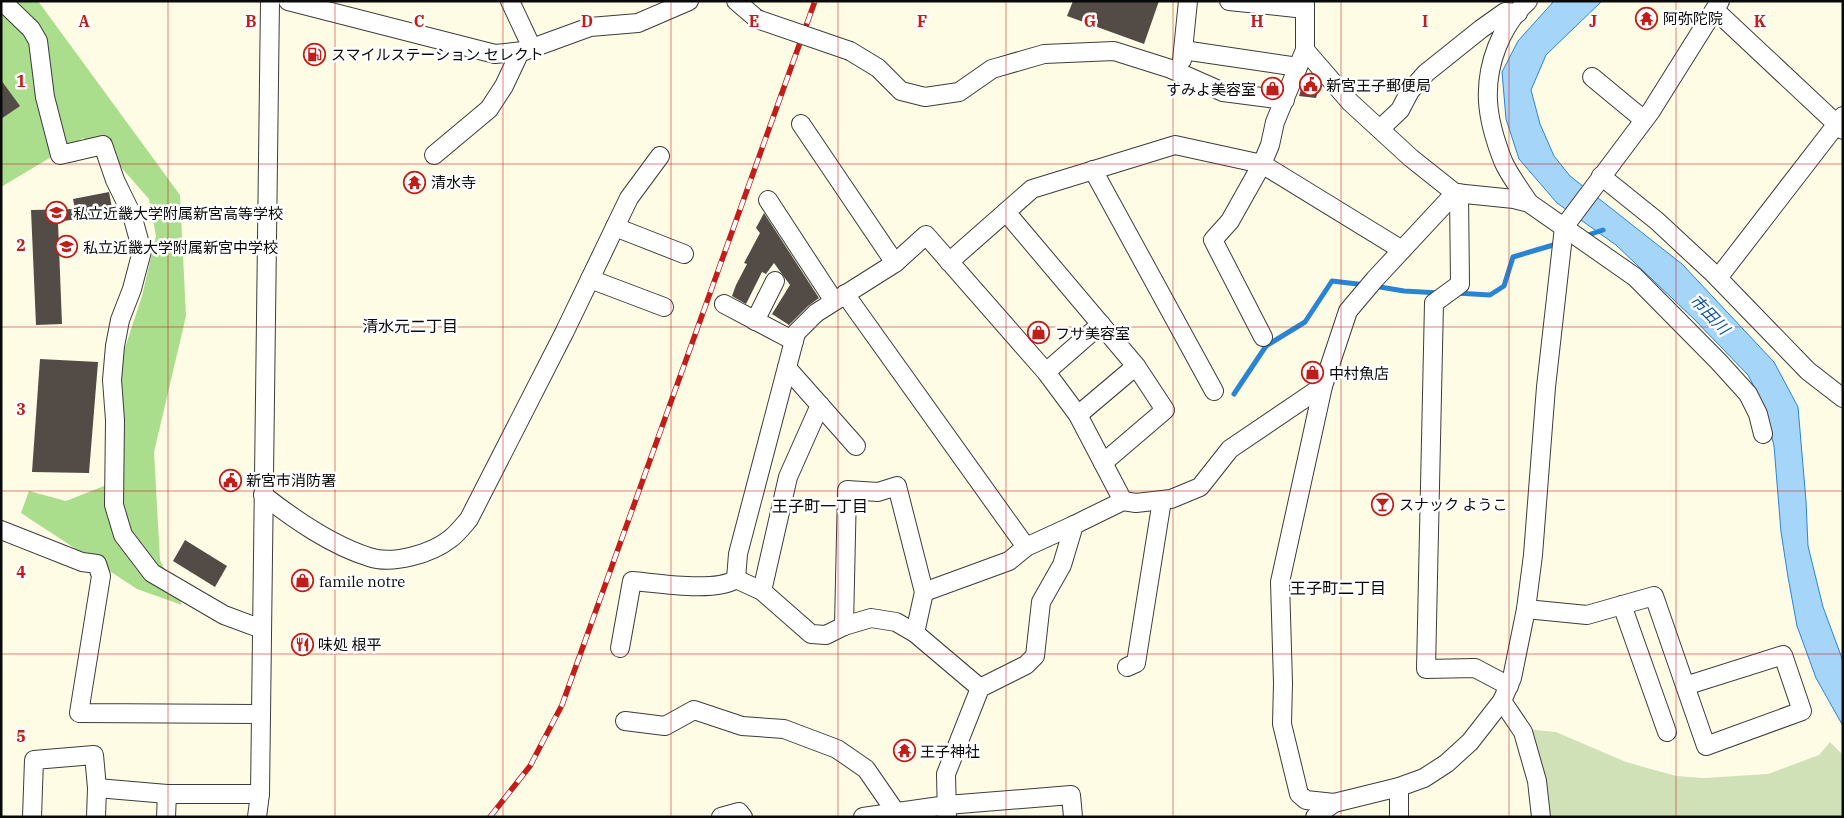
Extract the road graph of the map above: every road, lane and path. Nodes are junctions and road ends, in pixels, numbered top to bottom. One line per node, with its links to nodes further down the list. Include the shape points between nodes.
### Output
1 (2, 1): 71 (street, via 31,29 38,41 45,97 60,155 103,145 132,215 142,251 120,320 112,380 114,504 123,535 152,573 224,615)
2 (270, 1): 59 (street)
3 (288, 1): 12 (street, via 495,54)
4 (510, 1): 12 (street)
5 (689, 1): 12 (street, via 638,23 590,27)
6 (736, 1): 16 (street, bridge, via 757,19 850,51 878,68 901,91 925,97 959,92 992,69 1044,54 1114,51)
7 (1188, 1): 13 (street)
8 (1230, 1): 9 (street)
9 (1305, 5): 14 (street)
10 (1717, 6): 19 (street); 21 (street)
11 (1523, 7): 22 (street, via 1505,12 1480,28 1426,73 1410,91 1400,110); 30 (street, via 1502,34 1491,65 1488,101 1504,162)
12 (526, 50): 23 (street, via 489,108)
13 (1183, 50): 15 (street); 16 (street)
14 (1305, 50): 15 (street); 22 (street, via 1350,102)
15 (1298, 68): 18 (street)
16 (1180, 74): 18 (street, via 1223,92)
17 (1592, 77): 19 (street)
18 (1285, 100): 25 (street)
19 (1644, 120): 27 (street)
20 (801, 124): 37 (street)
21 (1841, 124): 38 (street)
22 (1380, 129): 28 (street)
23 (434, 156)
24 (660, 156): 32 (street, via 630,198)
25 (1262, 164): 26 (street, via 1175,145); 34 (street); 46 (street, via 1230,220 1213,240)
26 (1093, 170): 31 (street, via 1032,189); 52 (street)
27 (1597, 180): 33 (street); 38 (street, via 1657,221)
28 (1457, 193): 30 (street); 34 (street); 77 (street, via 1460,284 1434,303 1426,668 1475,668)
29 (768, 200): 41 (street)
30 (1529, 203): 33 (street)
31 (1006, 212): 36 (street); 45 (street)
32 (616, 227): 35 (street); 39 (street)
33 (1564, 227): 56 (street, via 1635,277 1720,362 1748,394); 69 (street)
34 (1402, 250): 51 (street, via 1348,311)
35 (684, 254)
36 (949, 262): 37 (street, via 926,235); 50 (street)
37 (895, 263): 41 (street)
38 (1718, 278): 53 (street, via 1808,371)
39 (590, 279): 43 (street); 59 (street, via 469,519 450,539 422,554 398,559 371,558 307,526)
40 (775, 281): 44 (street)
41 (840, 298): 47 (street, via 816,313 796,333); 64 (street)
42 (724, 304): 44 (street)
43 (664, 307)
44 (755, 320): 47 (street)
45 (1101, 324): 48 (street); 50 (street)
46 (1263, 338)
47 (794, 341): 49 (street)
48 (1136, 366): 55 (street); 58 (street, via 1165,410)
49 (786, 368): 54 (street); 65 (street, via 738,554)
50 (1046, 372): 55 (street)
51 (1323, 386): 60 (street, via 1230,449 1200,488); 85 (street, via 1280,582 1282,724 1299,794 1306,800)
52 (1214, 390)
53 (1843, 398)
54 (820, 406): 57 (street); 66 (street, via 788,477)
55 (1078, 416): 58 (street)
56 (1763, 434)
57 (856, 446)
58 (1103, 463): 61 (street)
59 (264, 495): 71 (street)
60 (1162, 500): 61 (street); 74 (street, via 1136,663)
61 (1123, 501): 62 (street)
62 (1074, 525): 64 (street); 76 (street, via 1062,565 1041,602 1035,656 1026,665)
63 (1, 530): 78 (street, via 82,562 97,564 102,576 79,713)
64 (1026, 547): 67 (street, via 1009,561)
65 (736, 579): 66 (street); 73 (street, via 729,584 689,586 632,581)
66 (762, 591): 70 (street, via 811,634 826,635)
67 (924, 592): 70 (street, via 897,486 878,492 846,490); 72 (street)
68 (1622, 605): 69 (street, via 1587,615); 75 (street, via 1654,596); 80 (street)
69 (1526, 609): 77 (street, via 1512,678)
70 (844, 626): 72 (street, via 871,618 896,622)
71 (262, 629): 78 (street)
72 (915, 633): 76 (street)
73 (620, 648)
74 (1127, 667)
75 (1685, 686): 75 (street, via 1706,746 1802,711 1783,655)
76 (980, 688): 87 (street, via 946,774)
77 (1505, 694): 82 (street, via 1470,742 1447,763 1424,778); 98 (street, via 1523,732 1537,782)
78 (261, 714): 84 (street)
79 (626, 721): 86 (street, via 665,726 694,710 742,726 784,729 837,749 866,769)
80 (1667, 732)
81 (97, 788): 83 (street); 88 (street, via 94,755 34,760); 89 (street)
82 (1399, 788): 85 (street); 97 (street)
83 (167, 794): 84 (street); 90 (street)
84 (260, 794): 91 (street)
85 (1334, 802): 96 (street)
86 (895, 811): 87 (street); 94 (street)
87 (947, 811): 95 (street, via 1071,795)
88 (32, 817)
89 (96, 817)
90 (166, 817)
91 (257, 817)
92 (721, 817): 93 (street, via 740,812)
93 (742, 817)
94 (863, 817)
95 (1073, 817)
96 (1315, 817)
97 (1399, 817)
98 (1541, 817)

